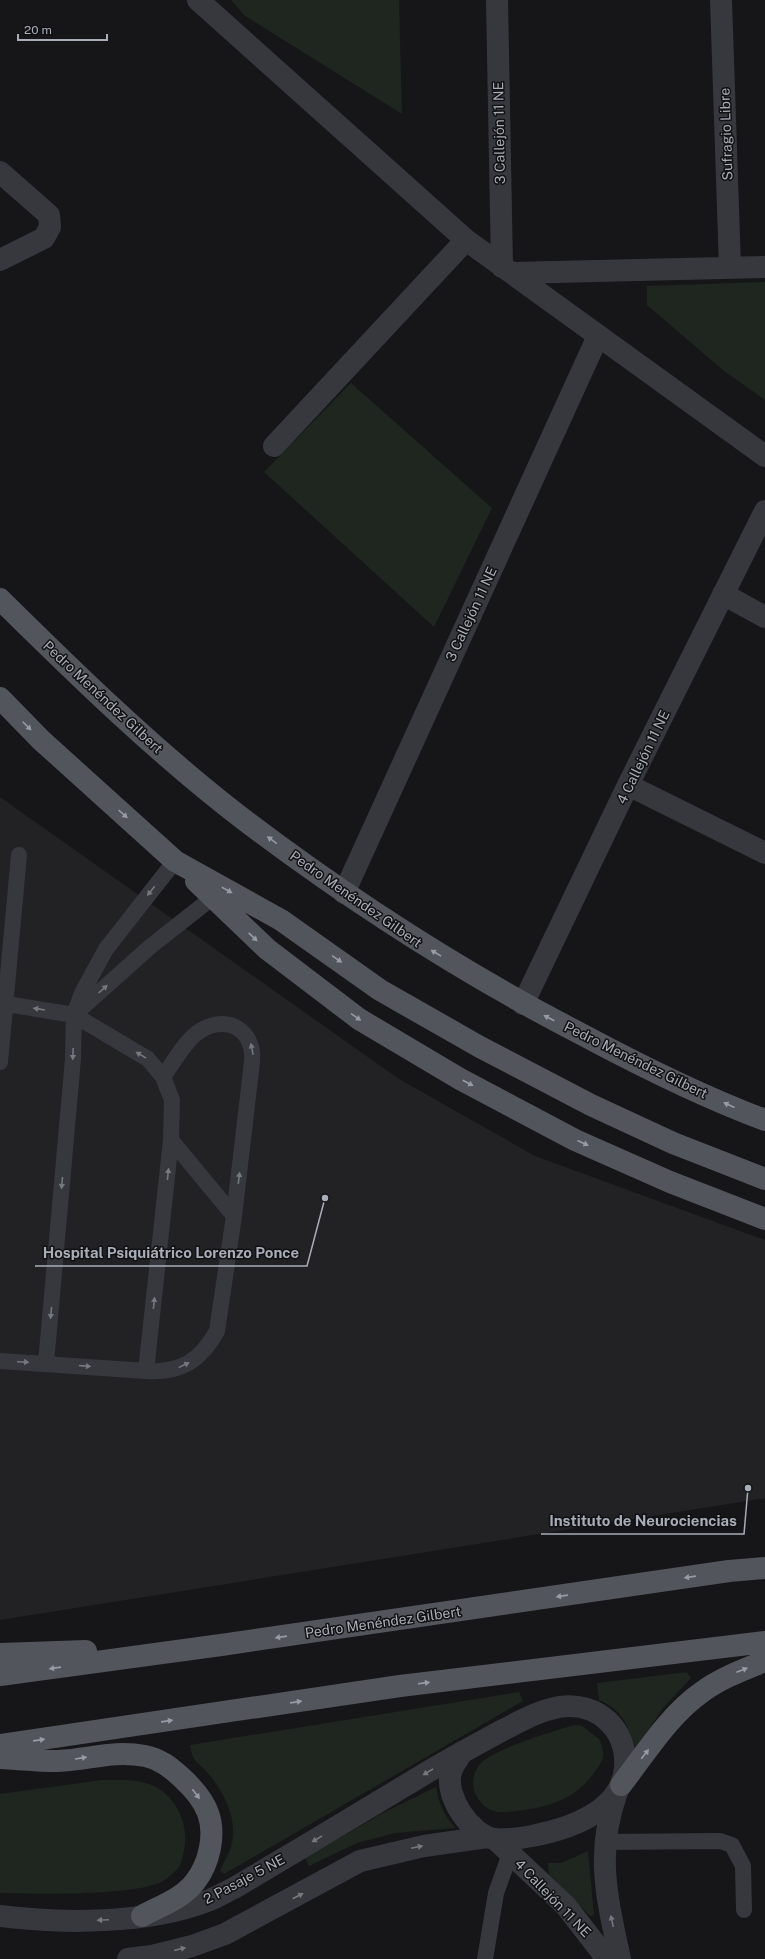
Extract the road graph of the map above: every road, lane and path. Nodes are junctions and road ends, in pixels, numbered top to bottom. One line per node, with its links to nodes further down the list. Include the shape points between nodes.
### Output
1 (198, 0): 5 (street)
2 (497, 0): 9 (street, 3 Callejón 11 NE)
3 (721, 0): 8 (street, Sufragio Libre)
4 (0, 172): 6 (street, via 49,215 50,227 44,238)
5 (466, 240): 9 (street); 11 (street)
6 (0, 260)
7 (765, 267): 8 (street)
8 (730, 268): 9 (street)
9 (507, 270): 10 (street)
10 (598, 336): 12 (street); 22 (street, 3 Callejón 11 NE)
11 (274, 446)
12 (765, 456)
13 (765, 511): 14 (street, 4 Callejón 11 NE)
14 (723, 594): 16 (street); 18 (street, 4 Callejón 11 NE)
15 (0, 600): 22 (main road, Pedro Menéndez Gilbert, one-way to 15, via 242,818 144,736)
16 (765, 617)
17 (0, 698): 21 (main road, one-way to 21, via 41,740)
18 (628, 785): 19 (street); 25 (street, 4 Callejón 11 NE)
19 (765, 853)
20 (19, 854): 24 (lane)
21 (175, 861): 23 (main road); 26 (lane, one-way to 26, via 106,949 82,993); 31 (main road, one-way to 31, via 280,920 380,990 480,1047 591,1105 673,1143)
22 (344, 893): 25 (main road, Pedro Menéndez Gilbert, one-way to 22, via 432,951)
23 (212, 898): 26 (lane, one-way to 23, via 151,946); 33 (main road, one-way to 33, via 267,950 358,1019 454,1075 576,1140 670,1182)
24 (3, 1004): 26 (lane, one-way to 24); 27 (lane)
25 (523, 1004): 29 (main road, Pedro Menéndez Gilbert, one-way to 25, via 639,1064)
26 (74, 1015): 28 (lane, one-way to 26, via 148,1059); 35 (lane, one-way to 35, via 73,1059)
27 (0, 1062)
28 (163, 1077): 30 (lane, via 172,1100); 32 (lane, one-way to 28, via 253,1054 249,1039 239,1028 228,1025 206,1028 196,1033)
29 (765, 1120)
30 (171, 1140): 32 (lane); 36 (lane, one-way to 30)
31 (765, 1179)
32 (234, 1216): 36 (lane, one-way to 32, via 174,1370 187,1364 209,1345 217,1331)
33 (765, 1220)
34 (0, 1360): 35 (lane, one-way to 35)
35 (46, 1363): 36 (lane, one-way to 36)
36 (146, 1371)
37 (765, 1562): 39 (main road)
38 (765, 1568): 39 (main road, Pedro Menéndez Gilbert)
39 (729, 1571): 41 (main road, Pedro Menéndez Gilbert, one-way to 41)
40 (765, 1642): 45 (main road, one-way to 40, via 400,1686)
41 (221, 1645): 42 (main road); 44 (main road, Pedro Menéndez Gilbert, one-way to 44)
42 (0, 1654)
43 (765, 1661): 48 (main road, one-way to 43, via 668,1724 702,1692 734,1673)
44 (0, 1675)
45 (0, 1745)
46 (462, 1752): 48 (street, 2 Pasaje 5 NE, via 536,1713 559,1707 590,1709 612,1724 620,1739 625,1768); 50 (street, 4 Callejón 11 NE, via 451,1772 450,1787 454,1800 460,1813); 53 (street, 2 Pasaje 5 NE, one-way to 53, via 234,1888 207,1901 178,1910)
47 (0, 1758): 53 (main road, one-way to 53, via 58,1761 123,1753 146,1756 168,1765 194,1790 208,1813 210,1849 195,1882 183,1894)
48 (619, 1789): 49 (street, 4 Callejón 11 NE, via 610,1812); 50 (street, via 602,1809 569,1827)
49 (605, 1842): 51 (lane, via 720,1841 732,1845 743,1866); 57 (street, 4 Callejón 11 NE, one-way to 49, via 606,1898)
50 (498, 1843): 54 (street, one-way to 50, via 192,1946 225,1934 360,1861 424,1846); 55 (lane, via 496,1893); 56 (street, 4 Callejón 11 NE, via 566,1906)
51 (744, 1910)
52 (0, 1916): 53 (street, 2 Pasaje 5 NE, one-way to 52, via 72,1921)
53 (142, 1916)
54 (128, 1959)
55 (485, 1959)
56 (607, 1959)
57 (620, 1959)

